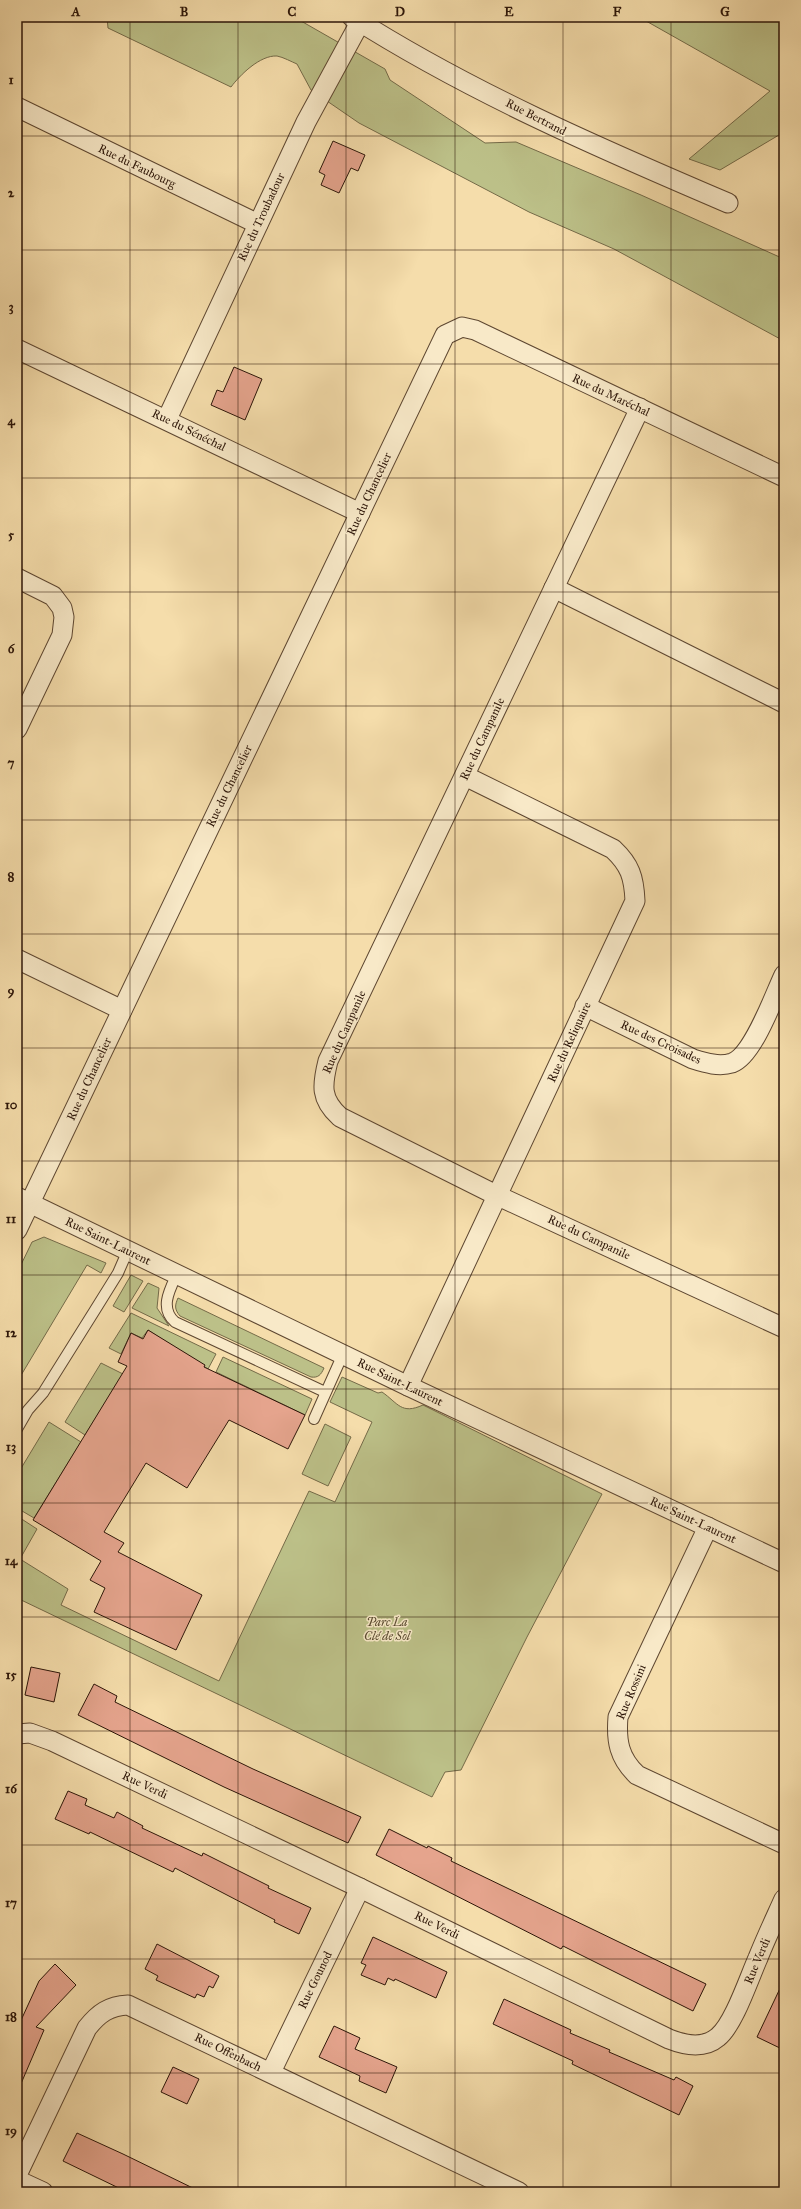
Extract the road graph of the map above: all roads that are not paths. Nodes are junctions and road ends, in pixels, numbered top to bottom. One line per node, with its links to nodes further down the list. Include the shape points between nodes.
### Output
1 (358, 19): 3 (street, Rue Bertrand, via 429,62 571,135); 4 (street, Rue du Troubadour)
2 (17, 107): 4 (street, Rue du Faubourg)
3 (728, 203)
4 (258, 224): 8 (street, Rue du Troubadour)
5 (440, 342): 7 (street, Rue du Maréchal, via 449,332 468,327); 10 (street, Rue du Chancelier)
6 (17, 349): 8 (street, Rue du Sénéchal)
7 (640, 408): 9 (street, Rue du Maréchal); 12 (street, Rue du Campanile)
8 (167, 419): 10 (street, Rue du Sénéchal)
9 (784, 477)
10 (360, 513): 19 (street, Rue du Chancelier)
11 (17, 578): 14 (street, via 53,596 62,608 64,617 62,635)
12 (554, 588): 13 (street); 15 (street, Rue du Campanile)
13 (784, 703)
14 (17, 729)
15 (465, 776): 18 (street, Rue du Reliquaire, via 613,849 624,860 633,879 635,901); 20 (street, Rue du Campanile, via 328,1061 323,1080 329,1107 340,1117)
16 (17, 959): 19 (street)
17 (784, 975): 18 (street, Rue des Croisades, via 751,1044 734,1062 722,1065 693,1059)
18 (586, 1006): 20 (street, Rue du Reliquaire)
19 (122, 1010): 21 (street, Rue du Chancelier)
20 (496, 1195): 25 (street, Rue du Campanile); 27 (street, Rue du Reliquaire)
21 (24, 1200): 22 (street, Rue du Chancelier); 23 (street, Rue Saint-Laurent)
22 (17, 1230)
23 (128, 1250): 24 (street, Rue Saint-Laurent); 30 (lane, via 118,1273 43,1393 28,1410)
24 (177, 1274): 26 (street, Rue Saint-Laurent); 28 (lane, via 166,1301 172,1319)
25 (784, 1328)
26 (343, 1354): 27 (street, Rue Saint-Laurent); 28 (lane)
27 (408, 1386): 31 (street, Rue Saint-Laurent)
28 (325, 1392): 29 (lane)
29 (314, 1419)
30 (17, 1429)
31 (708, 1527): 32 (street, Rue Saint-Laurent); 34 (street, Rue Rossini, via 618,1717 620,1747 626,1764 637,1775)
32 (784, 1563)
33 (17, 1734): 35 (street, Rue Verdi, via 30,1732 46,1738)
34 (784, 1844)
35 (360, 1888): 36 (street, Rue Verdi, via 669,2039 686,2044 709,2043 724,2030 741,1998); 37 (street, Rue Gounod)
36 (784, 1899)
37 (271, 2072): 38 (street, Rue Offenbach, via 128,2005 107,2009 96,2016 87,2028); 41 (street, Rue Offenbach)
38 (17, 2175)
39 (17, 2180): 40 (street)
40 (43, 2192)
41 (519, 2192)

